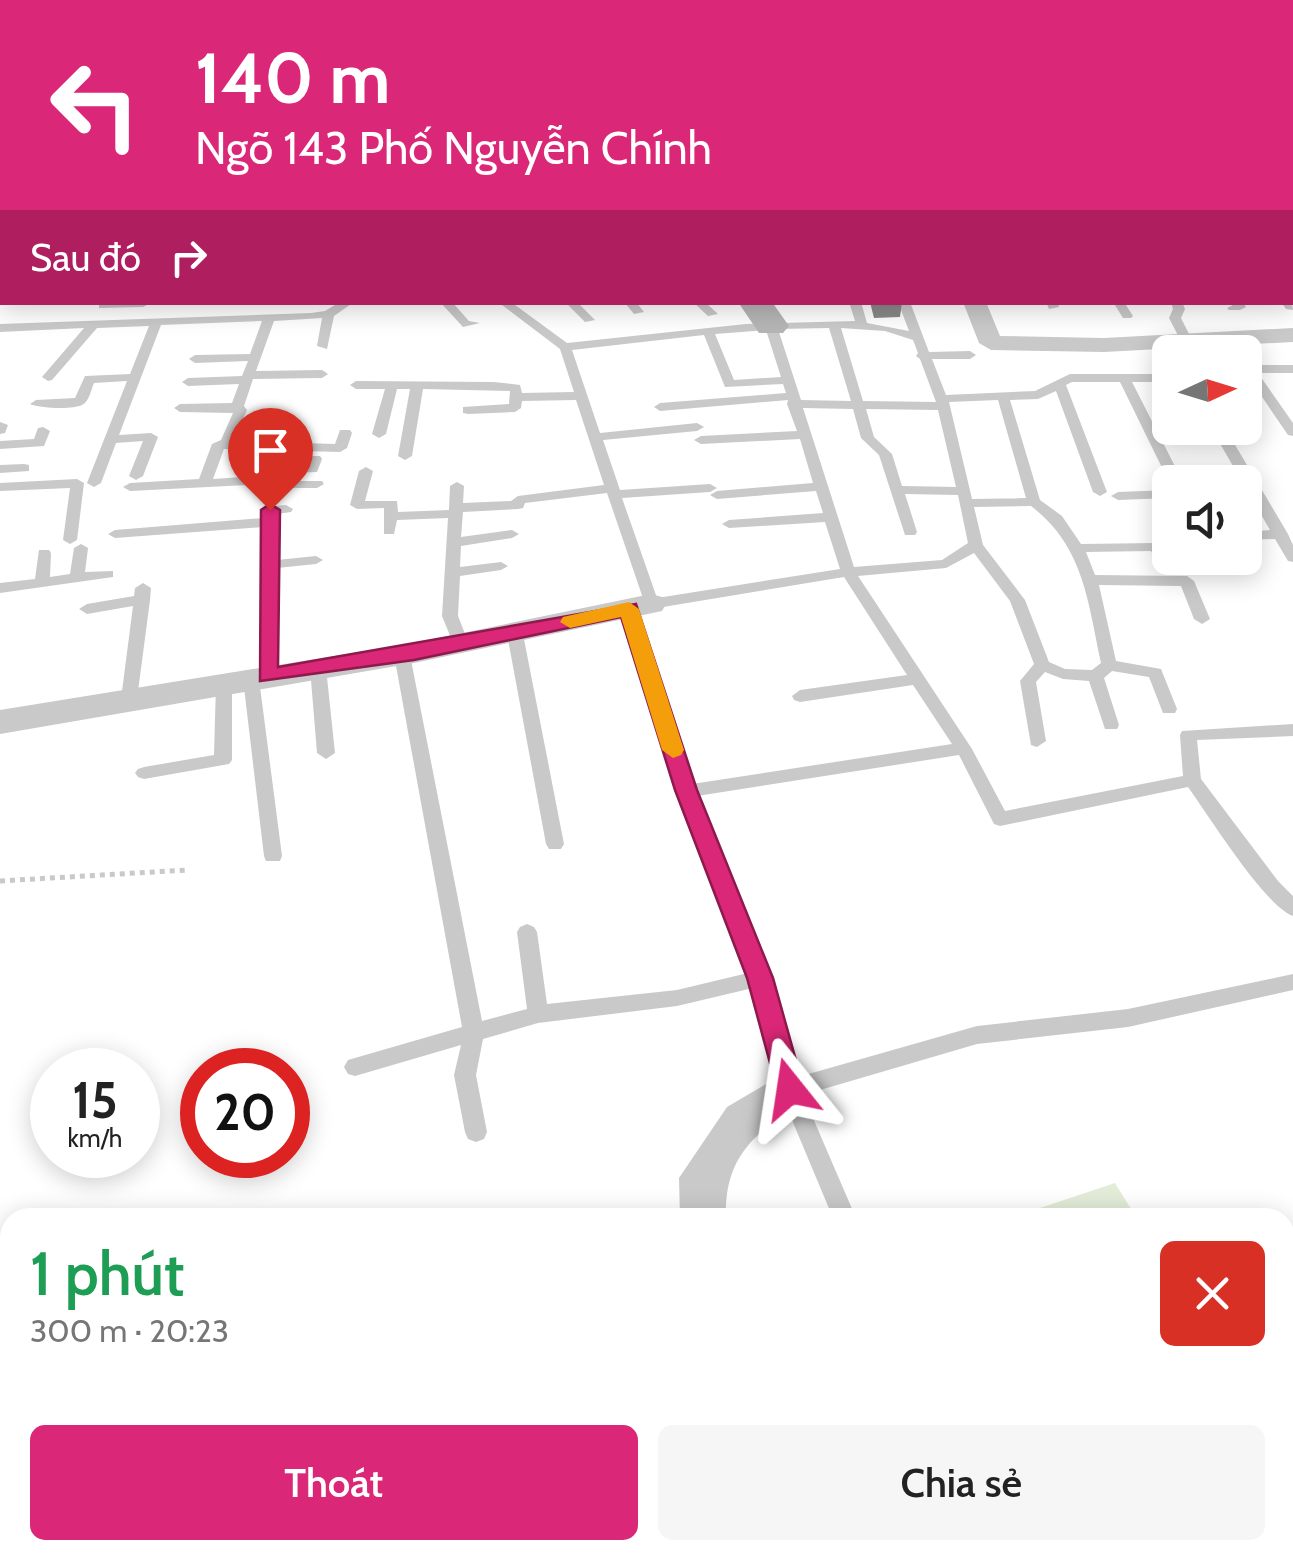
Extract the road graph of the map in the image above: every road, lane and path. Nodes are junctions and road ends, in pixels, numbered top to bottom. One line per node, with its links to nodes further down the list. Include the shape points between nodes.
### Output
1 (116, 305): 13 (lane)
2 (142, 305): 21 (lane)
3 (343, 305): 14 (lane)
4 (447, 305): 22 (lane, via 467,325)
5 (507, 305): 32 (lane)
6 (573, 305): 19 (lane)
7 (702, 305): 15 (lane)
8 (857, 305): 25 (lane)
9 (905, 305): 29 (lane)
10 (975, 305): 30 (street, via 991,342)
11 (1120, 305): 17 (lane)
12 (1178, 305): 28 (lane, via 1175,318)
13 (103, 306)
14 (328, 314): 18 (lane); 31 (lane)
15 (712, 314)
16 (763, 314): 24 (lane); 27 (lane); 44 (lane)
17 (1127, 316)
18 (269, 318): 20 (lane); 35 (lane)
19 (589, 320)
20 (157, 321): 21 (lane); 40 (lane)
21 (137, 322): 23 (lane)
22 (474, 323)
23 (94, 324): 26 (lane); 39 (lane)
24 (834, 324): 25 (lane); 56 (lane)
25 (862, 324): 29 (lane)
26 (0, 328)
27 (709, 333): 32 (lane); 44 (lane, via 729,384)
28 (1184, 335)
29 (915, 338): 34 (lane)
30 (1152, 345)
31 (323, 346)
32 (566, 347): 50 (lane)
33 (970, 355): 34 (lane)
34 (922, 356): 54 (lane)
35 (256, 357): 36 (lane); 41 (lane)
36 (195, 359)
37 (1293, 369): 62 (lane, via 1249,370)
38 (322, 374): 41 (lane)
39 (48, 376)
40 (136, 377): 55 (lane, via 89,380 80,402); 67 (lane)
41 (249, 377): 45 (lane); 57 (lane)
42 (1124, 378): 43 (lane); 49 (lane, via 1070,378); 74 (lane)
43 (1152, 378)
44 (785, 380): 53 (lane)
45 (188, 382)
46 (356, 384): 47 (lane)
47 (392, 385): 48 (lane); 64 (lane)
48 (418, 385): 52 (lane, via 516,388); 72 (lane)
49 (1060, 385): 51 (lane, via 1038,396); 88 (lane)
50 (582, 396): 52 (lane); 66 (lane)
51 (1002, 396): 54 (lane); 92 (lane)
52 (516, 397): 60 (lane, via 515,408)
53 (792, 400): 56 (lane); 58 (lane); 65 (lane)
54 (942, 402): 56 (lane); 91 (lane)
55 (36, 404)
56 (856, 404): 86 (lane, via 868,438 885,454)
57 (238, 407): 59 (lane); 69 (lane)
58 (660, 407)
59 (180, 408)
60 (468, 410)
61 (43, 431): 68 (lane, via 38,443)
62 (1293, 432)
63 (345, 433): 70 (lane, via 340,448)
64 (379, 434)
65 (803, 435): 66 (lane); 85 (lane)
66 (598, 437): 87 (lane)
67 (111, 439): 80 (lane); 81 (lane, via 151,437 133,482)
68 (0, 445)
69 (225, 445): 70 (lane); 81 (lane, via 218,444)
70 (260, 445): 77 (lane)
71 (1228, 445): 99 (lane)
72 (405, 456)
73 (315, 459): 78 (lane, via 312,469)
74 (1168, 465)
75 (24, 468): 76 (lane)
76 (0, 469)
77 (251, 469): 78 (lane); 81 (lane, via 247,481)
78 (284, 469): 82 (lane, via 280,485)
79 (366, 471): 94 (lane, via 357,505 392,504 390,523)
80 (94, 483)
81 (204, 483)
82 (317, 484)
83 (457, 486): 94 (lane)
84 (0, 487): 116 (lane, via 77,482)
85 (820, 487): 87 (lane); 95 (lane)
86 (896, 490): 91 (lane); 100 (lane)
87 (615, 491): 94 (lane); 120 (lane)
88 (1100, 492)
89 (1152, 495): 90 (lane)
90 (1118, 496)
91 (964, 497): 92 (lane); 105 (lane)
92 (1034, 502): 107 (lane)
93 (286, 509): 97 (lane, via 270,510)
94 (455, 511): 104 (lane)
95 (829, 516): 98 (lane); 113 (lane)
96 (1293, 521): 99 (lane)
97 (270, 522): 102 (lane); 111 (lane)
98 (728, 524)
99 (1277, 528): 101 (lane); 109 (lane)
100 (910, 532)
101 (1262, 532)
102 (114, 534)
103 (512, 534): 104 (lane)
104 (453, 543): 114 (lane)
105 (976, 545): 113 (lane, via 946,564); 126 (lane, via 1017,600)
106 (1152, 547): 107 (lane)
107 (1077, 548): 117 (lane)
108 (44, 553): 118 (lane)
109 (1293, 558)
110 (316, 560): 111 (lane)
111 (267, 565): 130 (lane)
112 (501, 565): 114 (lane)
113 (848, 572): 120 (lane); 129 (lane)
114 (451, 573): 124 (lane, via 450,616)
115 (108, 574): 116 (lane)
116 (77, 578): 118 (lane)
117 (1090, 580): 122 (lane, via 1187,582); 128 (lane)
118 (42, 583): 119 (lane)
119 (0, 588)
120 (640, 606): 123 (street); 142 (lane)
121 (87, 608): 132 (lane, via 143,594)
122 (1202, 619)
123 (515, 634): 124 (street); 143 (lane)
124 (461, 644): 125 (street)
125 (402, 655): 127 (street); 152 (lane)
126 (1042, 665): 128 (lane, via 1064,674); 137 (lane, via 1028,681)
127 (318, 668): 130 (street); 139 (lane)
128 (1102, 670): 133 (lane, via 1155,673); 135 (lane)
129 (916, 679): 131 (lane); 138 (lane)
130 (248, 680): 132 (street); 140 (lane, via 222,760); 144 (lane)
131 (800, 696)
132 (129, 699): 134 (street)
133 (1169, 709)
134 (0, 722)
135 (1111, 725)
136 (1293, 730): 141 (lane, via 1188,736)
137 (1037, 741)
138 (961, 749): 141 (lane, via 1000,819); 142 (lane)
139 (326, 753)
140 (144, 773)
141 (1192, 780): 147 (lane)
142 (686, 790): 149 (lane)
143 (555, 844)
144 (273, 856)
145 (188, 870): 146 (path)
146 (0, 882)
147 (1292, 906)
148 (527, 932): 151 (lane)
149 (760, 978): 151 (lane, via 677,998); 154 (lane)
150 (1293, 982): 154 (lane, via 1128,1018 977,1035)
151 (538, 1014): 152 (lane)
152 (474, 1033): 153 (lane); 155 (lane, via 465,1075)
153 (355, 1067)
154 (790, 1089): 156 (street, via 742,1121 702,1178); 157 (lane)
155 (476, 1132)
156 (703, 1208)
157 (842, 1208)

